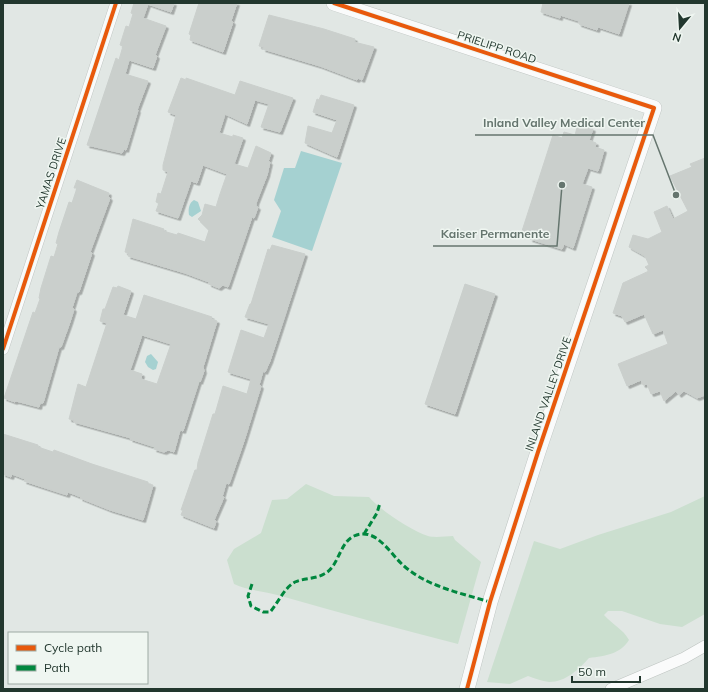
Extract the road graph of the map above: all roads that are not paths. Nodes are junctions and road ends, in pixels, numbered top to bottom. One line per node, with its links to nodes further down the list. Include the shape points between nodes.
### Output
1 (116, 3): 5 (street, YAMAS DRIVE)
2 (334, 3): 3 (street, PRIELIPP ROAD)
3 (365, 8): 4 (street, PRIELIPP ROAD)
4 (654, 108): 7 (street, INLAND VALLEY DRIVE, via 538,452 490,602)
5 (3, 349)
6 (705, 646): 8 (street, via 684,658)
7 (467, 689)
8 (611, 689)

